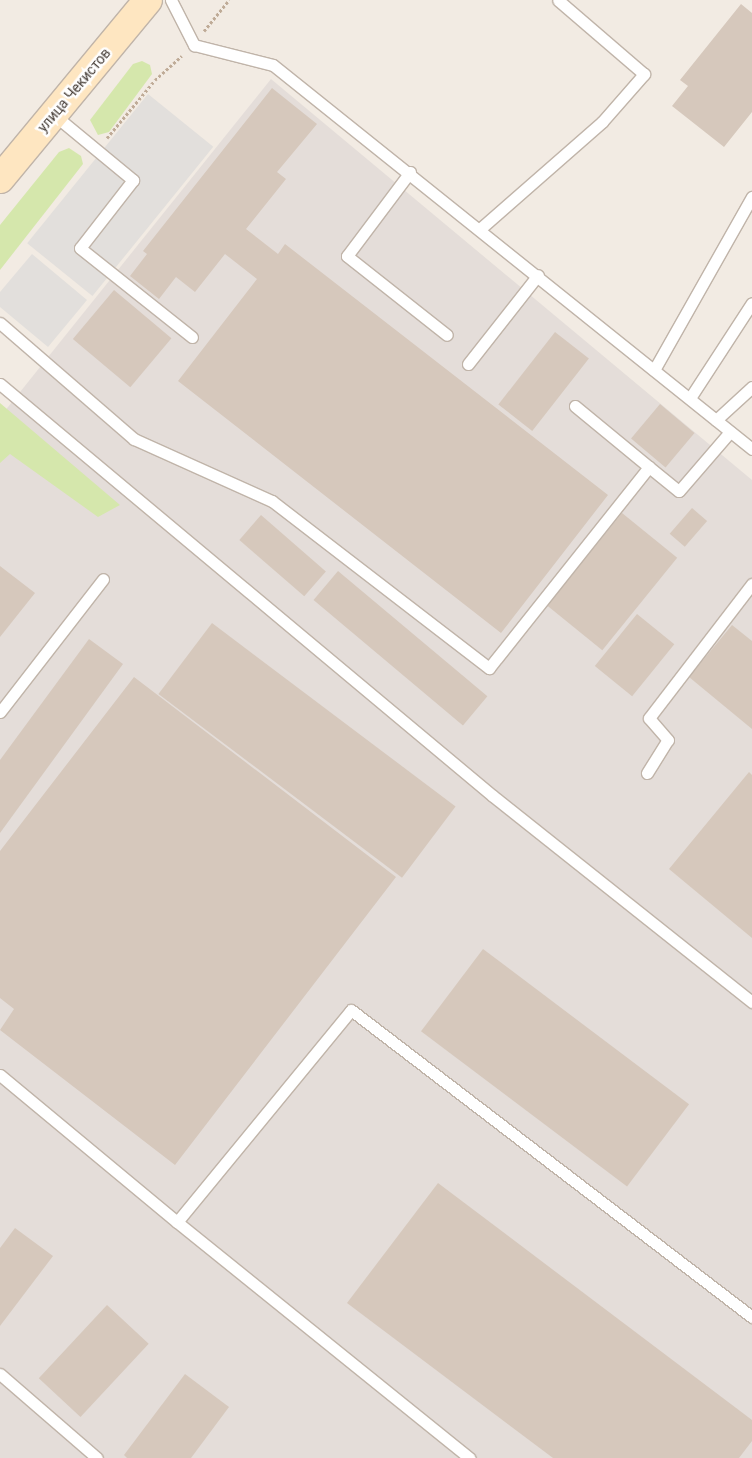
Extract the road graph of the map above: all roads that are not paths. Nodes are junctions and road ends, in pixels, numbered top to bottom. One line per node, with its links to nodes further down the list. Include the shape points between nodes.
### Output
1 (148, 0): 4 (main road, улица Чекистов)
2 (171, 0): 6 (lane, via 194,45 273,65)
3 (558, 0): 8 (lane, via 644,74 602,122)
4 (53, 114): 5 (main road, улица Чекистов); 13 (lane, via 133,180 80,248)
5 (3, 168)
6 (410, 172): 8 (lane); 12 (lane, via 347,256)
7 (752, 197): 15 (lane)
8 (481, 228): 9 (lane)
9 (538, 275): 14 (lane); 15 (lane)
10 (752, 303): 18 (lane)
11 (0, 323): 23 (lane, via 134,439 272,500 488,668)
12 (447, 335)
13 (192, 336)
14 (468, 364)
15 (654, 370): 18 (lane)
16 (0, 384): 28 (lane, via 493,796)
17 (752, 387): 20 (lane)
18 (690, 398): 20 (lane)
19 (575, 406): 23 (lane)
20 (716, 420): 21 (lane)
21 (730, 432): 22 (lane); 23 (lane, via 679,491)
22 (752, 449)
23 (649, 467)
24 (103, 579): 26 (lane)
25 (752, 584): 27 (lane, via 649,718 668,740)
26 (0, 712)
27 (647, 774)
28 (752, 1002)
29 (0, 1075): 30 (lane)
30 (177, 1222): 31 (lane, via 351,1010); 34 (lane)
31 (752, 1317)
32 (0, 1374): 33 (lane)
33 (97, 1458)
34 (470, 1458)

